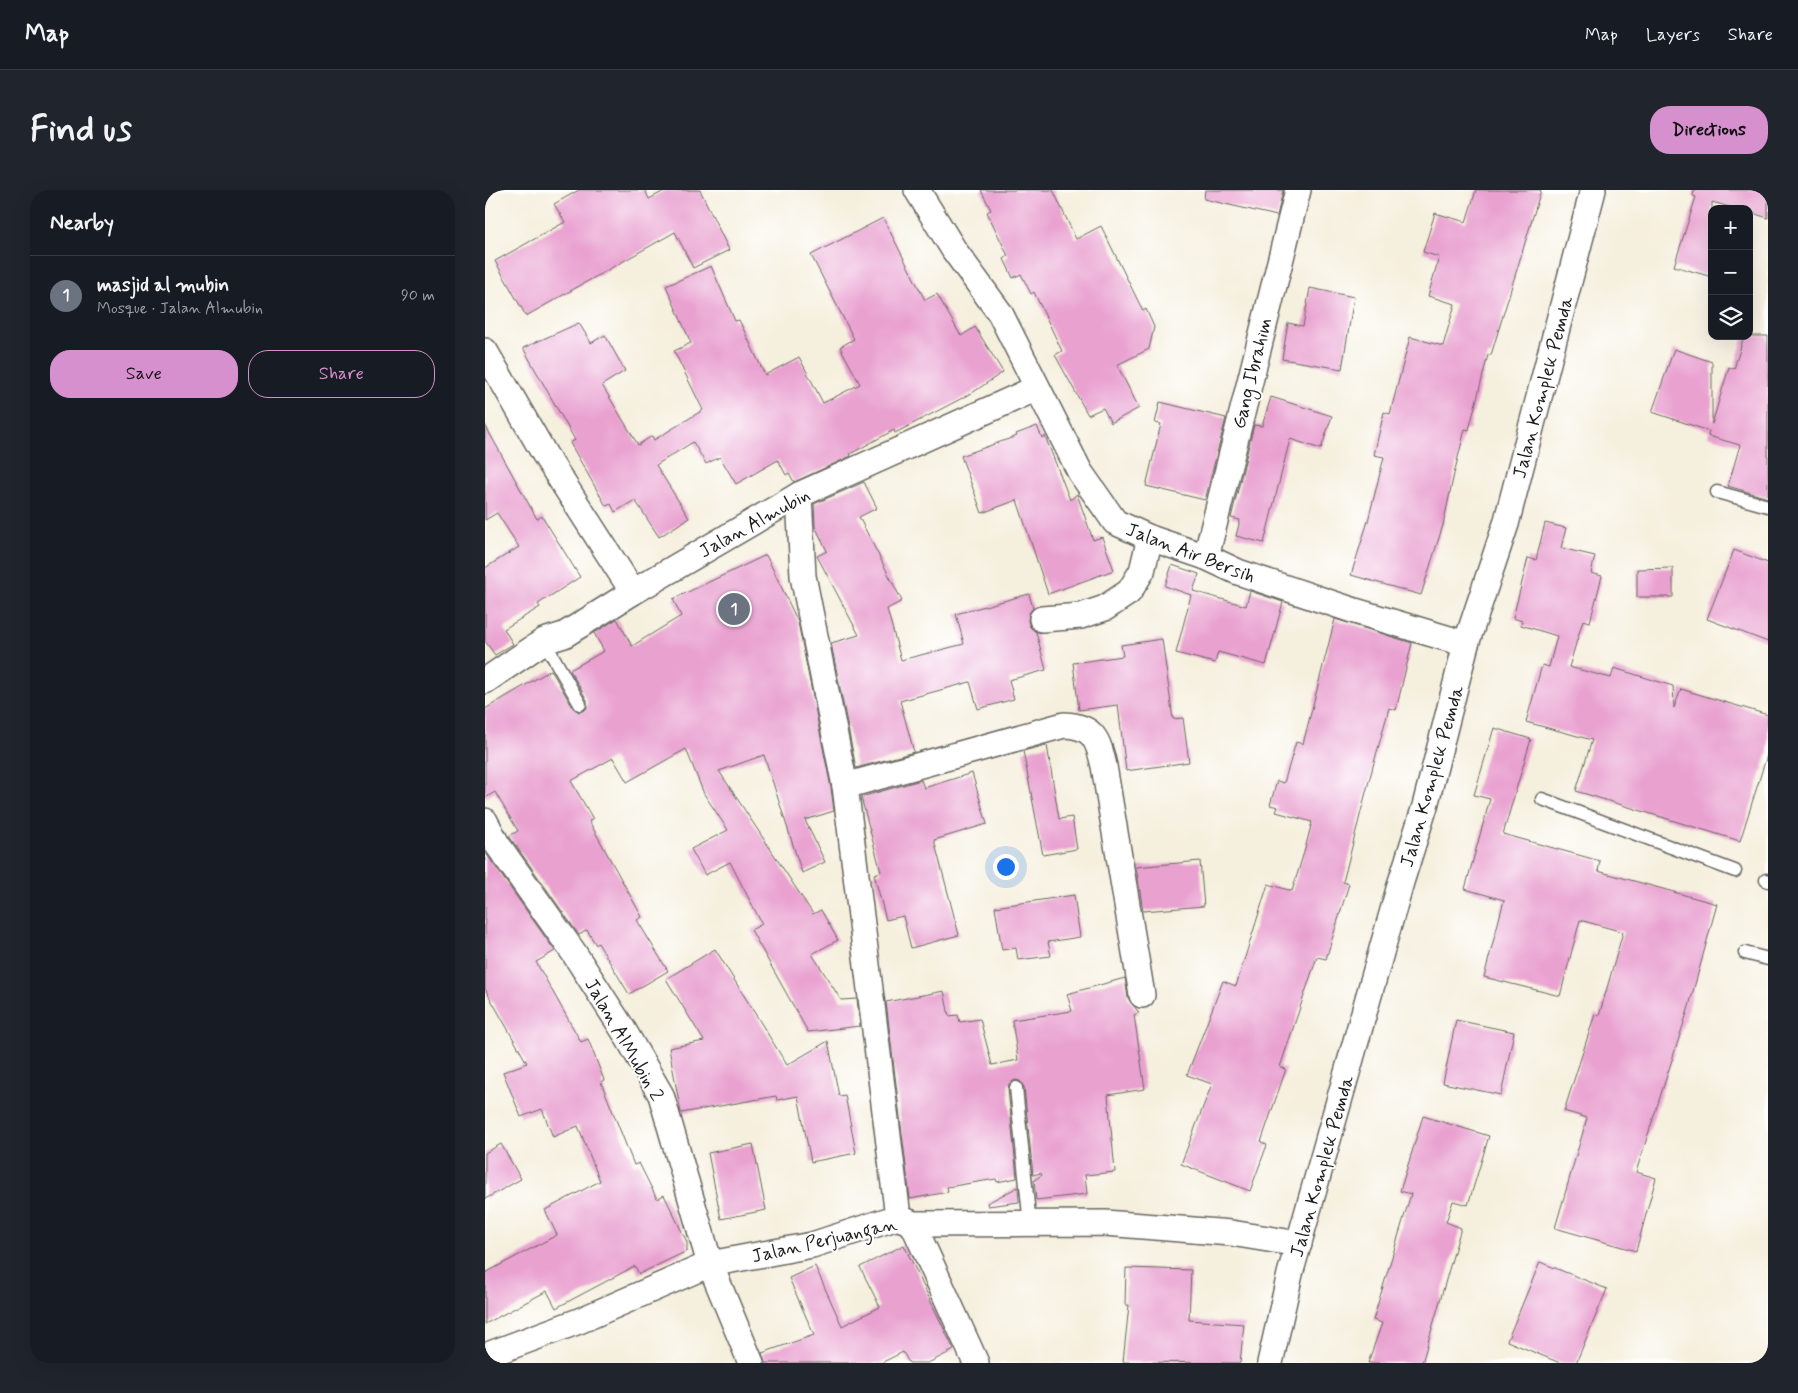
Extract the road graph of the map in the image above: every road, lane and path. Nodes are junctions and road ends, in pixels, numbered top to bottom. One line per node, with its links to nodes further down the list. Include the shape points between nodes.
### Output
1 (917, 190): 5 (street, Jalan Air Bersih, via 1000,312)
2 (1298, 190): 10 (street, Gang Ibrahim)
3 (1593, 190): 14 (street, Jalan Komplek Pemda, via 1506,524)
4 (485, 351): 11 (street, via 545,455)
5 (1037, 388): 7 (street, Jalan Almubin); 9 (street, Jalan Air Bersih, via 1079,472 1115,522)
6 (1717, 492): 8 (lane)
7 (799, 495): 11 (street, Jalan Almubin); 17 (street, via 803,576)
8 (1768, 506)
9 (1150, 538): 10 (street, Jalan Air Bersih); 12 (street, via 1142,571 1129,592 1105,608 1081,616)
10 (1207, 557): 14 (street, Jalan Air Bersih, via 1238,572)
11 (633, 592): 13 (street, Jalan Almubin, via 564,635)
12 (1042, 619)
13 (544, 641): 15 (street, Jalan Almubin); 16 (lane)
14 (1466, 644): 27 (street, Jalan Komplek Pemda, via 1425,806)
15 (485, 681)
16 (580, 704)
17 (845, 786): 23 (street, via 1065,725 1078,725 1090,731 1100,746 1105,766); 25 (street)
18 (1542, 800): 20 (lane)
19 (485, 821): 28 (street, Jalan AlMubin 2, via 497,844 624,1030 661,1096)
20 (1735, 871)
21 (1745, 953): 22 (lane)
22 (1768, 959)
23 (1142, 995)
24 (1016, 1088): 26 (lane)
25 (906, 1221): 26 (street, Jalan Perjuangan); 28 (street, Jalan Perjuangan, via 812,1245); 31 (street)
26 (1030, 1225): 27 (street, Jalan Perjuangan, via 1105,1223 1231,1233)
27 (1299, 1244): 32 (street, Jalan Komplek Pemda)
28 (710, 1264): 29 (street, Jalan Perjuangan, via 579,1321); 30 (street, Jalan AlMubin 2)
29 (485, 1356)
30 (751, 1363)
31 (976, 1363)
32 (1270, 1363)

